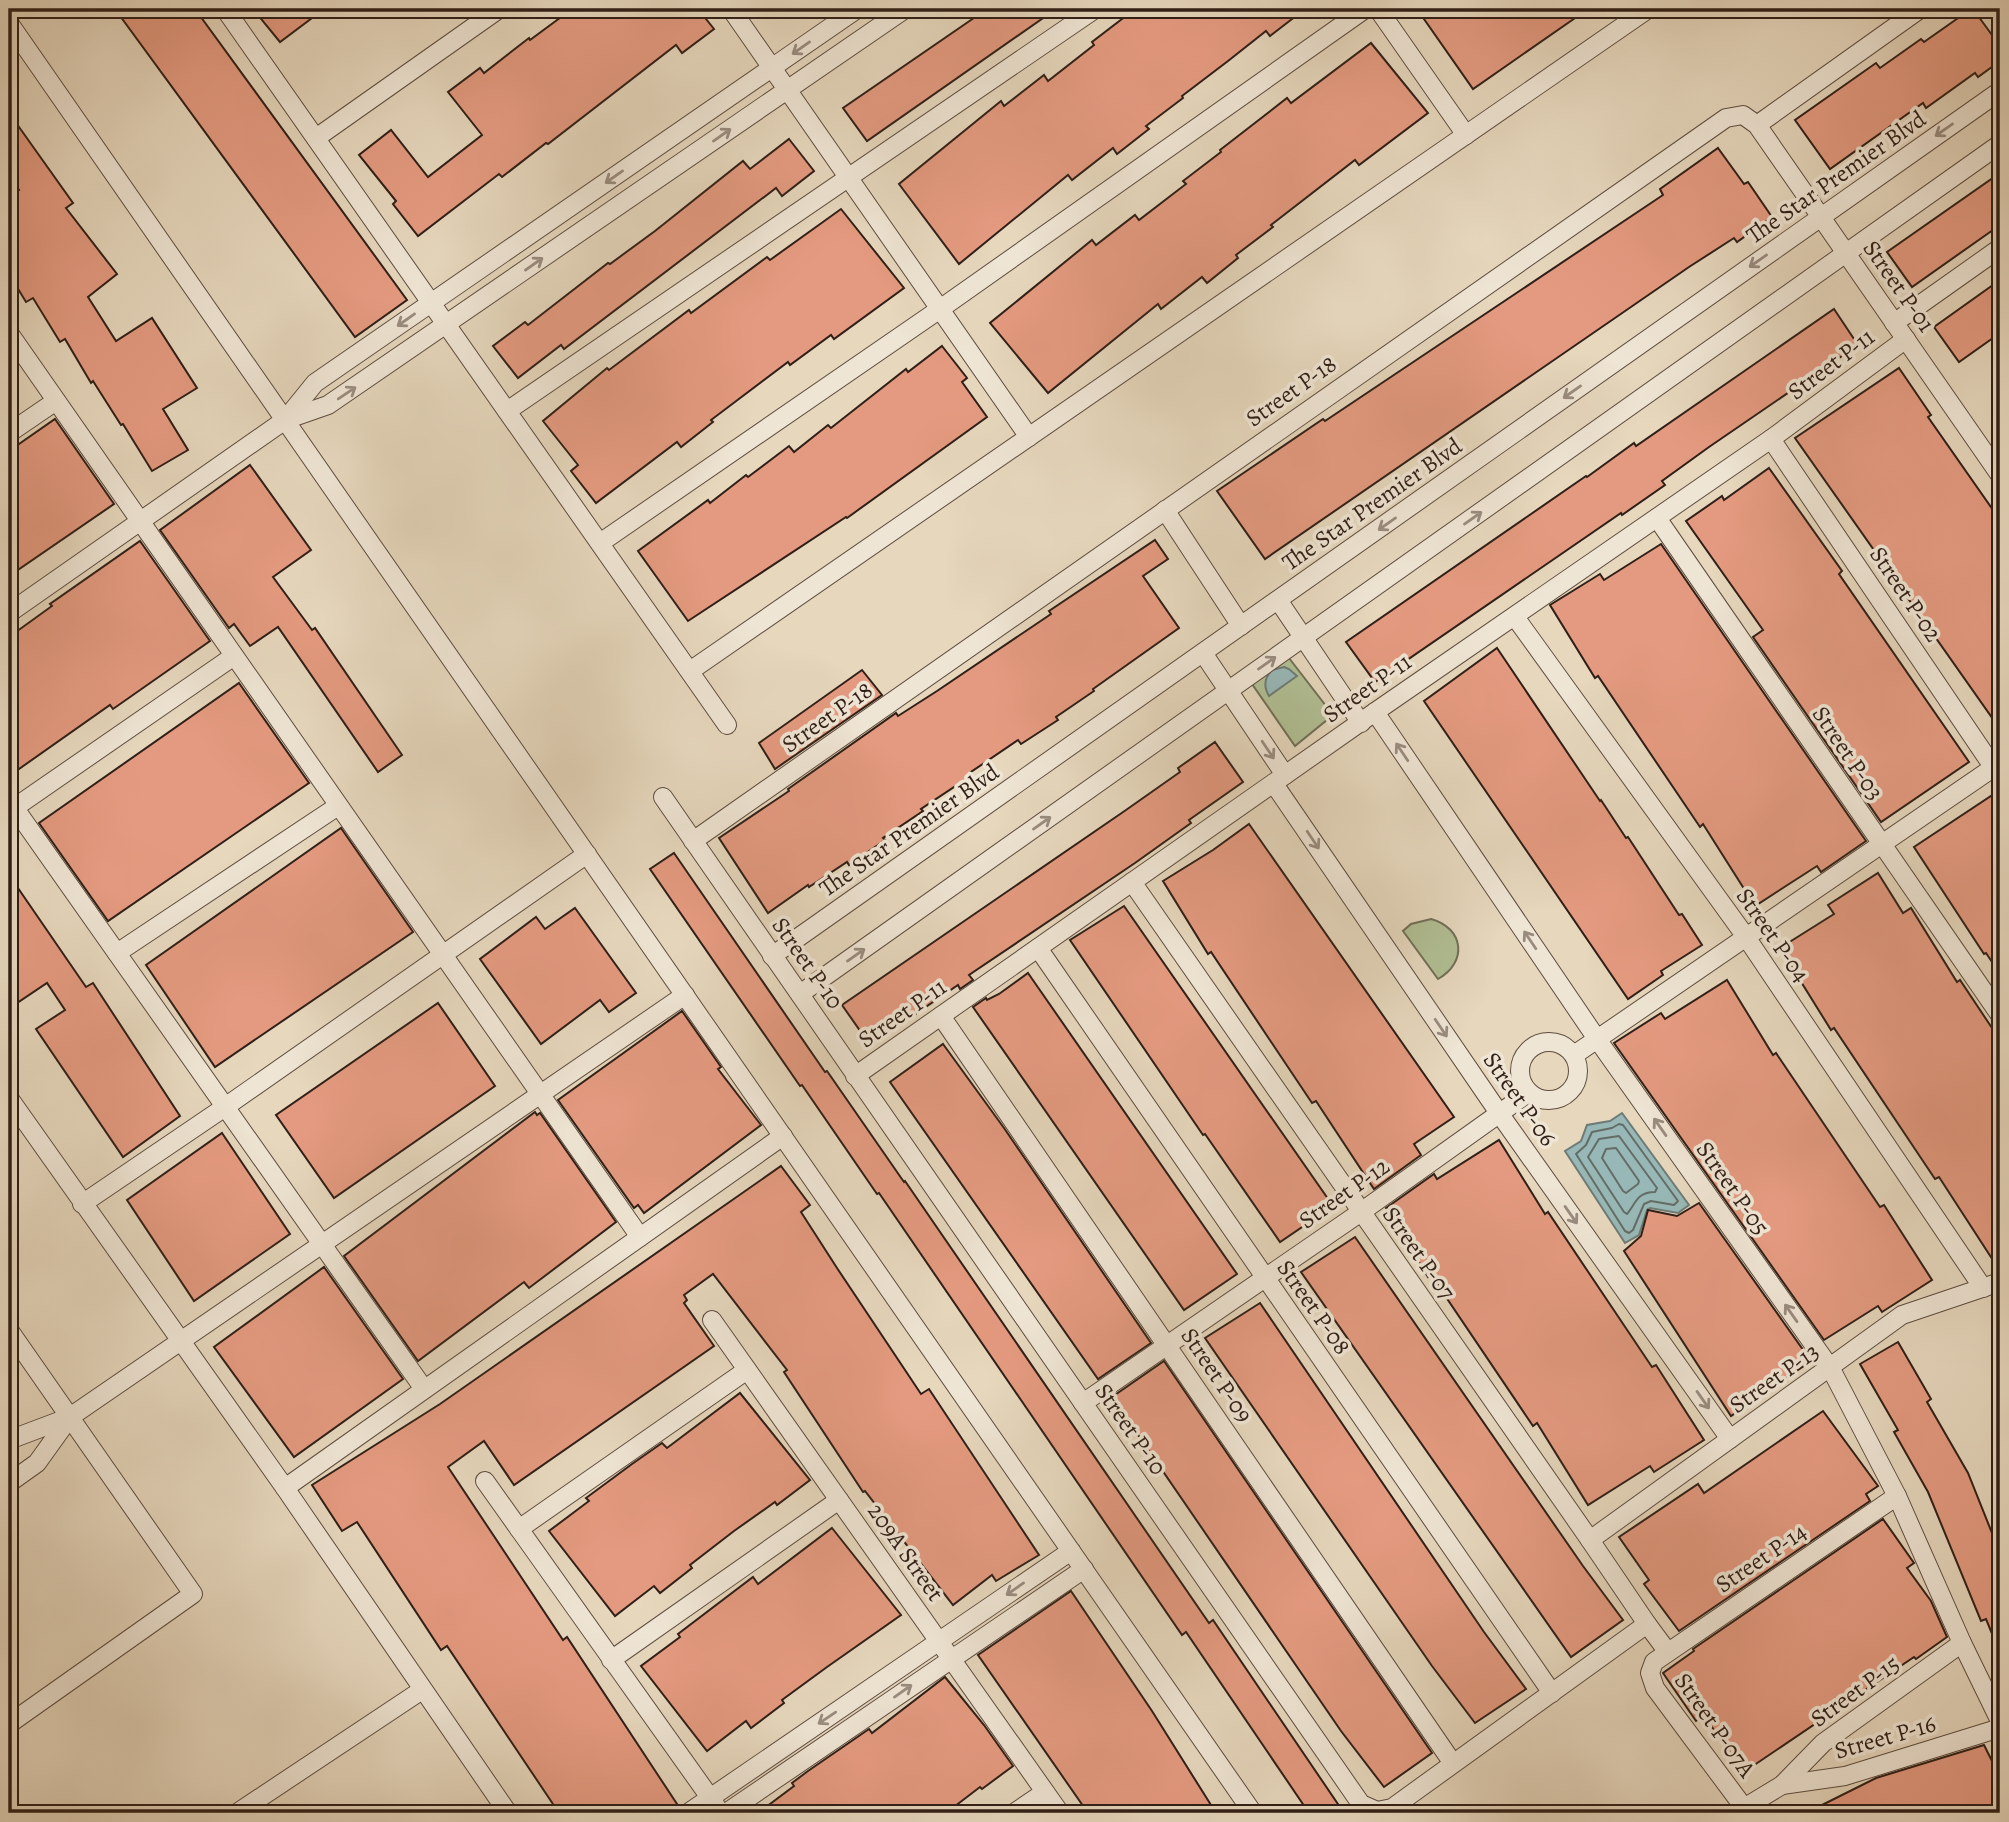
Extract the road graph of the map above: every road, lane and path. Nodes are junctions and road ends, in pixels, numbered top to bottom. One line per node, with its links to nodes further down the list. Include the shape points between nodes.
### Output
1 (225, 9): 17 (street)
2 (499, 9): 17 (street)
3 (731, 9): 12 (street)
4 (857, 9): 12 (street, one-way to 12)
5 (905, 9): 13 (street)
6 (1095, 9): 19 (street)
7 (1366, 9): 24 (street)
8 (1378, 9): 16 (street)
9 (1648, 9): 16 (street)
10 (1920, 9): 15 (street)
11 (9, 23): 31 (street)
12 (772, 68): 13 (street); 23 (street, one-way to 23)
13 (787, 90): 19 (street); 26 (street, one-way to 13)
14 (2000, 91): 20 (street, The Star Premier Blvd, one-way to 20)
15 (1757, 125): 20 (street, Street P-01); 36 (street, Street P-18, via 1743,115 1726,118)
16 (1466, 135): 33 (street)
17 (316, 138): 23 (street)
18 (2000, 144): 22 (street)
19 (848, 178): 24 (street); 30 (street)
20 (1821, 217): 22 (street, Street P-01); 40 (street, The Star Premier Blvd, one-way to 40)
21 (2000, 248): 25 (street, Street P-11)
22 (1846, 254): 25 (street, Street P-01); 44 (street, one-way to 22)
23 (431, 303): 26 (street); 31 (street, one-way to 31, via 314,383)
24 (940, 310): 33 (street); 39 (street)
25 (1894, 323): 28 (street, Street P-01)
26 (446, 324): 30 (street); 31 (street, one-way to 26, via 328,405)
27 (9, 333): 29 (street)
28 (1906, 339): 34 (street, Street P-11); 35 (street, Street P-01)
29 (56, 401): 32 (street); 38 (street)
30 (508, 411): 39 (street)
31 (285, 420): 38 (street); 59 (street)
32 (9, 433)
33 (1028, 437): 47 (street)
34 (1771, 439): 37 (street, Street P-11); 52 (street, Street P-02)
35 (2000, 475)
36 (1165, 510): 43 (street); 57 (street, Street P-18)
37 (1657, 518): 42 (street, Street P-11); 58 (street, Street P-03)
38 (140, 521): 41 (street); 46 (street)
39 (600, 543): 47 (street)
40 (1278, 600): 43 (street, The Star Premier Blvd); 44 (street)
41 (9, 613)
42 (1515, 617): 49 (street, Street P-11); 61 (street, Street P-04)
43 (1241, 626): 45 (street, The Star Premier Blvd)
44 (1303, 638): 48 (street, one-way to 44); 50 (street)
45 (1203, 653): 48 (street, Street P-06); 65 (street, The Star Premier Blvd)
46 (234, 656): 55 (street); 56 (street)
47 (690, 671): 51 (street)
48 (1229, 691): 53 (street, Street P-06, one-way to 53); 66 (street, one-way to 48)
49 (1375, 712): 50 (street, Street P-11); 70 (street, Street P-05, one-way to 49)
50 (1361, 723): 53 (street, Street P-11)
51 (727, 725)
52 (1998, 769): 58 (street)
53 (1280, 780): 60 (street, Street P-11); 77 (street, Street P-06, one-way to 77)
54 (663, 797): 57 (street, Street P-10)
55 (12, 804): 63 (street)
56 (338, 806): 63 (street); 64 (street)
57 (693, 841): 65 (street, Street P-10)
58 (1881, 844): 61 (street); 68 (street, Street P-03)
59 (587, 854): 64 (street); 67 (street)
60 (1132, 882): 62 (street, Street P-11); 80 (street, Street P-07)
61 (1746, 937): 70 (street); 84 (street, Street P-04)
62 (1038, 948): 69 (street, Street P-11); 83 (street, Street P-08)
63 (117, 953): 76 (street)
64 (442, 954): 74 (street); 76 (street)
65 (772, 956): 66 (street, Street P-10)
66 (800, 994): 72 (street, Street P-10)
67 (685, 995): 74 (street); 78 (street)
68 (2000, 1015)
69 (941, 1016): 72 (street, Street P-11); 88 (street, Street P-09)
70 (1597, 1039): 71 (street); 89 (street, Street P-05, one-way to 70)
71 (1574, 1055): 73 (street, via 1578,1075 1568,1094 1541,1100); 73 (street, via 1550,1041 1524,1053 1519,1066)
72 (855, 1076): 92 (street, Street P-10)
73 (1528, 1093): 77 (street, Street P-12)
74 (540, 1094): 81 (street); 82 (street)
75 (9, 1098): 79 (street)
76 (225, 1107): 79 (street); 82 (street)
77 (1499, 1113): 80 (street, Street P-12); 94 (street, Street P-06, one-way to 94)
78 (783, 1136): 81 (street); 103 (street)
79 (82, 1204): 87 (street)
80 (1361, 1212): 83 (street, Street P-12); 102 (street, Street P-07)
81 (639, 1237): 91 (street)
82 (322, 1244): 87 (street); 91 (street)
83 (1264, 1278): 88 (street, Street P-12); 112 (street, Street P-08)
84 (1992, 1285): 89 (street, Street P-13, via 1902,1315)
85 (712, 1320): 90 (street, 209A Street)
86 (9, 1329): 93 (street)
87 (182, 1341): 93 (street); 98 (street)
88 (1167, 1344): 92 (street, Street P-12); 116 (street, Street P-09)
89 (1831, 1368): 94 (street, Street P-13); 99 (street, Street P-05)
90 (747, 1370): 100 (street, 209A Street); 101 (street)
91 (424, 1389): 98 (street)
92 (1083, 1403): 116 (street, Street P-10, via 1361,1804 1377,1811 1392,1808)
93 (70, 1418): 95 (street); 97 (street, via 37,1462); 114 (street, via 193,1594)
94 (1730, 1439): 102 (street, Street P-13)
95 (9, 1440)
96 (485, 1481): 101 (street)
97 (9, 1483)
98 (285, 1488): 111 (street)
99 (1897, 1496): 107 (street, Street P-05); 108 (street, Street P-14)
100 (839, 1500): 106 (street, 209A Street); 110 (street)
101 (519, 1529): 110 (street)
102 (1590, 1539): 105 (street, Street P-07)
103 (1071, 1551): 104 (street); 106 (street, one-way to 106)
104 (1084, 1569): 109 (street); 127 (street)
105 (1647, 1624): 108 (street, Street P-07); 112 (street, Street P-10)
106 (939, 1642): 109 (street, 209A Street); 119 (street, one-way to 119)
107 (1962, 1643): 113 (street, Street P-05); 117 (street, Street P-15, via 1823,1743)
108 (1661, 1656): 120 (street, Street P-07A, via 1650,1673 1655,1688)
109 (952, 1658): 118 (street, 209A Street); 124 (street, one-way to 109)
110 (611, 1660): 119 (street)
111 (422, 1690): 121 (street); 122 (street)
112 (1552, 1693): 116 (street, Street P-10)
113 (2000, 1721)
114 (9, 1724)
115 (2000, 1728): 117 (street, Street P-16, via 1845,1776)
116 (1452, 1762)
117 (1782, 1785): 120 (street)
118 (1045, 1792): 125 (street); 126 (street, 209A Street)
119 (710, 1798): 123 (street); 124 (street)
120 (1746, 1810)
121 (237, 1813)
122 (508, 1813)
123 (688, 1813)
124 (723, 1813)
125 (1014, 1813)
126 (1060, 1813)
127 (1253, 1813)

